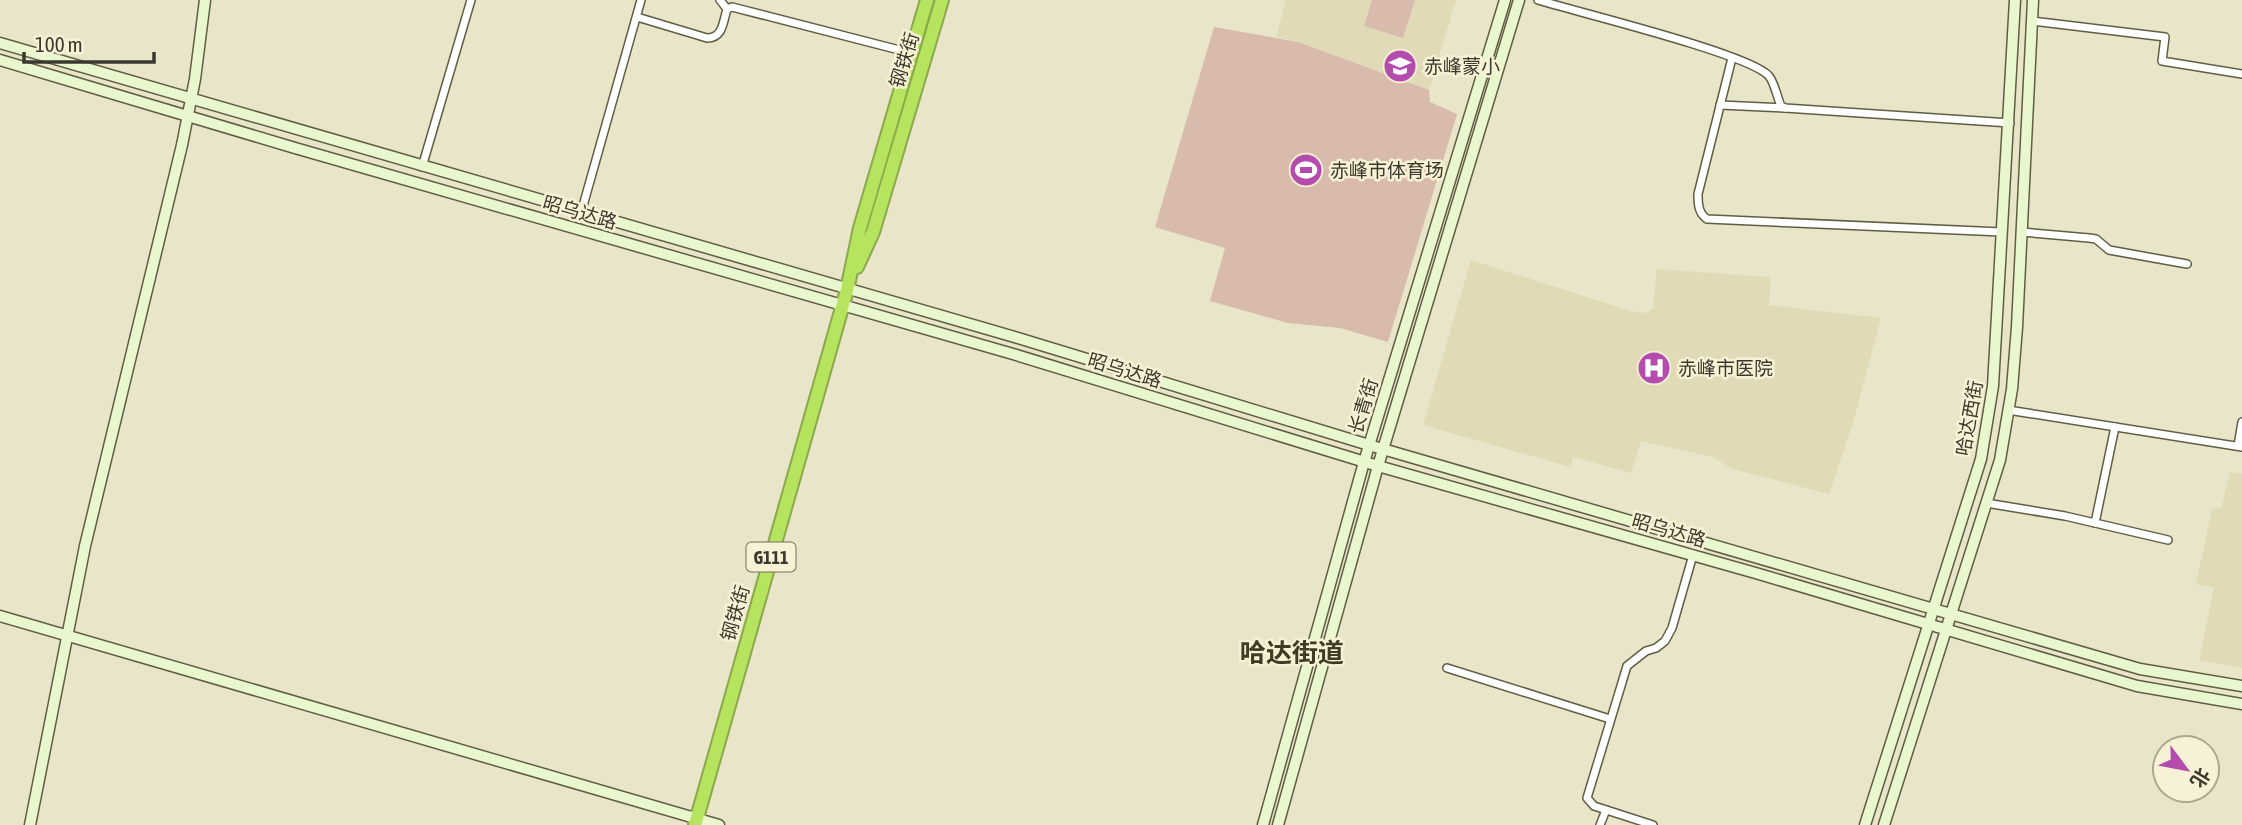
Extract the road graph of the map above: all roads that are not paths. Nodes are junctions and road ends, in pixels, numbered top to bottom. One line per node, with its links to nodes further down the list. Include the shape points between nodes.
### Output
1 (205, 0): 20 (main road)
2 (471, 0): 25 (street)
3 (641, 0): 13 (street)
4 (720, 0): 12 (street)
5 (927, 0): 16 (highway, 钢铁街 / G111)
6 (942, 0): 30 (highway, 钢铁街, via 873,232)
7 (1505, 0): 35 (main road, 长青街)
8 (1519, 0): 37 (main road, 长青街)
9 (1538, 0): 17 (street)
10 (2015, 0): 24 (main road, 哈达西街)
11 (2033, 0): 14 (main road, 哈达西街)
12 (727, 9): 13 (street, via 715,38); 16 (street)
13 (637, 17): 26 (street)
14 (2032, 21): 19 (street, via 2165,37 2162,61); 28 (main road, 哈达西街)
15 (0, 43): 20 (main road, 昭乌达路)
16 (911, 53): 30 (highway, 钢铁街 / G111, via 860,228)
17 (1732, 58): 21 (street); 22 (street, via 1768,76)
18 (0, 60): 23 (main road, 昭乌达路)
19 (2242, 74)
20 (191, 99): 23 (main road); 25 (main road, 昭乌达路)
21 (1720, 105): 22 (street); 27 (street, via 1698,194 1702,216 1707,219)
22 (1785, 108): 24 (street)
23 (188, 115): 31 (main road, 昭乌达路); 49 (main road)
24 (2010, 123): 27 (main road, 哈达西街)
25 (422, 167): 26 (main road, 昭乌达路)
26 (581, 213): 30 (main road, 昭乌达路)
27 (2003, 232): 44 (main road, 哈达西街, via 1993,386 1981,459)
28 (2022, 232): 29 (street, via 2089,237 2109,250); 32 (main road, 哈达西街)
29 (2187, 264)
30 (847, 290): 31 (highway, 钢铁街 / G111); 35 (main road, 昭乌达路)
31 (842, 306): 38 (main road, 昭乌达路); 55 (highway, 钢铁街 / G111)
32 (2008, 410): 34 (street); 40 (main road, 哈达西街, via 2000,460)
33 (2242, 422): 36 (street)
34 (2115, 427): 36 (street); 41 (street)
35 (1369, 445): 37 (main road, 昭乌达路); 38 (main road, 长青街)
36 (2240, 446)
37 (1383, 449): 39 (main road, 长青街); 44 (main road, 昭乌达路)
38 (1364, 462): 39 (main road, 昭乌达路); 58 (main road, 长青街)
39 (1378, 466): 43 (main road, 昭乌达路); 59 (main road, 长青街)
40 (1986, 503): 41 (street); 45 (main road, 哈达西街)
41 (2095, 523): 42 (street)
42 (2168, 540)
43 (1693, 555): 47 (main road, 昭乌达路); 53 (street, via 1672,628 1665,641 1627,666)
44 (1933, 608): 45 (main road, 昭乌达路); 47 (main road, 哈达西街)
45 (1951, 614): 48 (main road, 哈达西街); 51 (main road, 昭乌达路, via 2140,670)
46 (0, 616): 49 (main road)
47 (1927, 624): 48 (main road, 昭乌达路); 62 (main road, 哈达西街)
48 (1946, 629): 52 (main road, 昭乌达路, via 2137,686); 63 (main road, 哈达西街)
49 (66, 636): 55 (main road); 56 (main road)
50 (1447, 668): 53 (street)
51 (2242, 686)
52 (2242, 704)
53 (1610, 719): 54 (street, via 1587,798)
54 (1606, 810): 60 (street); 61 (street)
55 (696, 822): 57 (main road)
56 (30, 825)
57 (719, 825)
58 (1263, 825)
59 (1278, 825)
60 (1600, 825)
61 (1653, 825)
62 (1865, 825)
63 (1884, 825)

